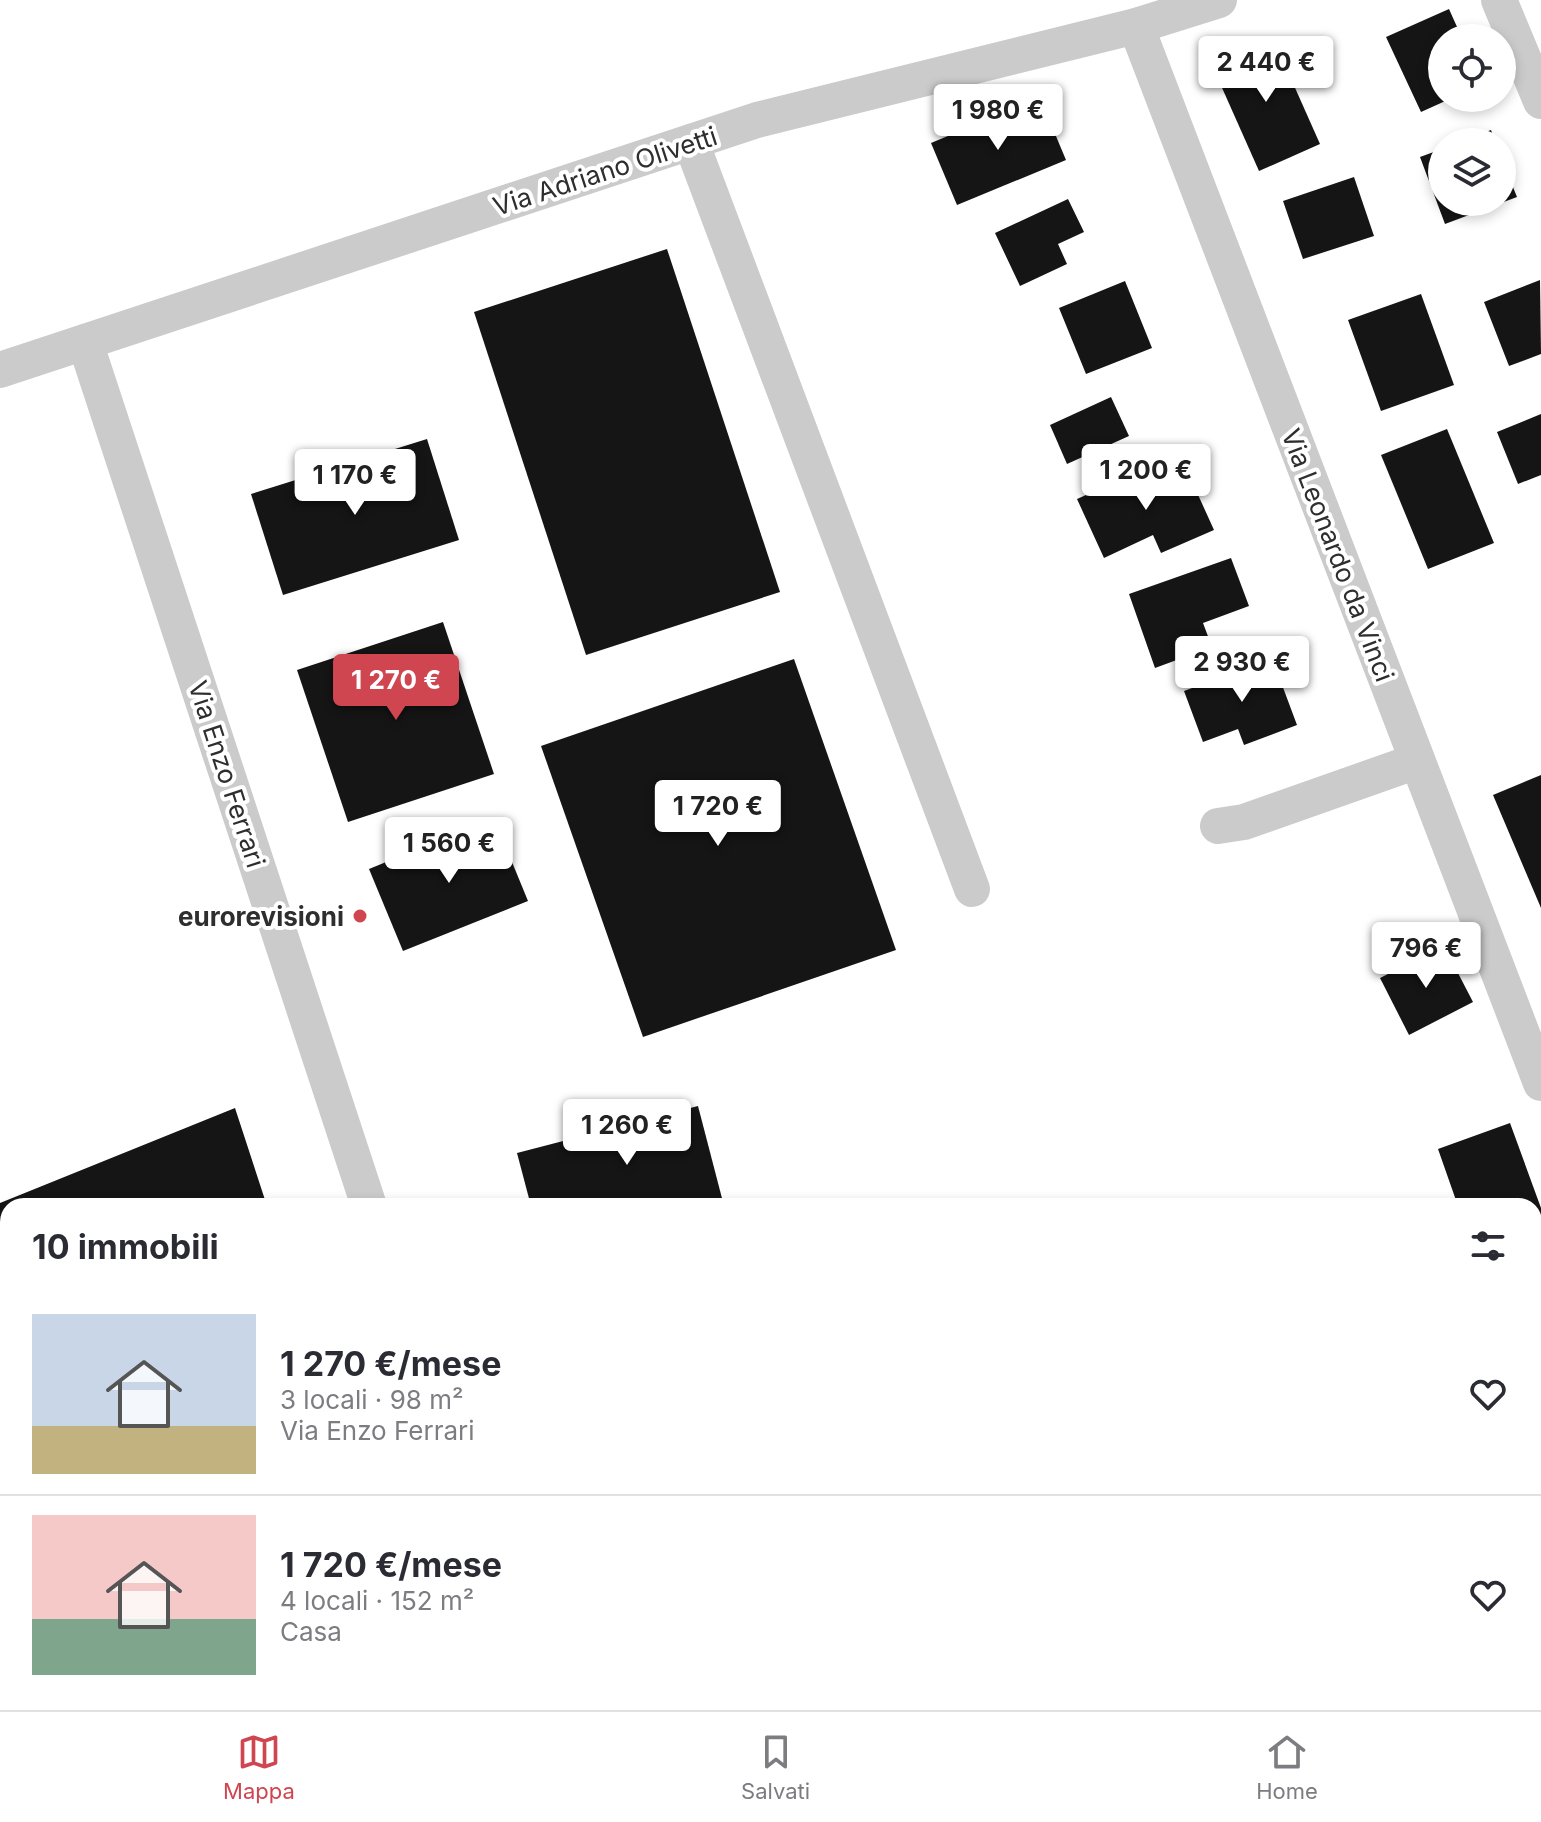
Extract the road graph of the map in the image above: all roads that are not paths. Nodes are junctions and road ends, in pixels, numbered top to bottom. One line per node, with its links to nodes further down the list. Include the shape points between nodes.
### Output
1 (1219, 0): 3 (street, Via Adriano Olivetti)
2 (1499, 0): 4 (street)
3 (1136, 26): 5 (street, Via Adriano Olivetti, via 757,120); 8 (street, Via Leonardo da Vinci)
4 (1541, 101)
5 (691, 142): 6 (street, Via Adriano Olivetti); 10 (street)
6 (85, 342): 7 (street, Via Adriano Olivetti); 12 (street, Via Enzo Ferrari)
7 (0, 370)
8 (1417, 761): 9 (street, via 1244,822); 11 (street, Via Leonardo da Vinci)
9 (1218, 826)
10 (972, 889)
11 (1541, 1083)
12 (366, 1198)

